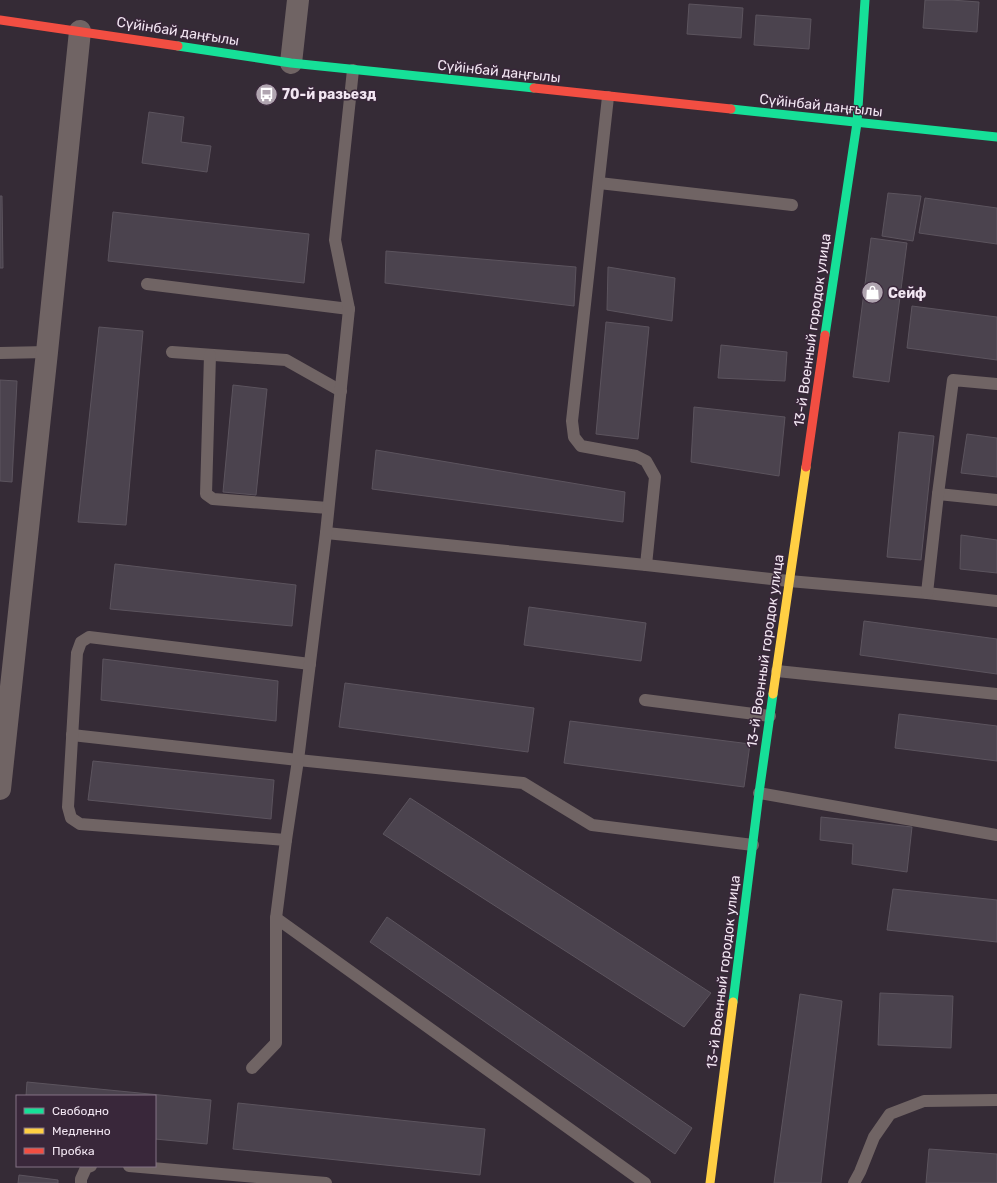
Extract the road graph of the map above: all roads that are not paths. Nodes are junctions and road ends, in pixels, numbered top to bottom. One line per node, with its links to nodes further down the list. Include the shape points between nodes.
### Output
1 (298, 0): 5 (street)
2 (865, 0): 8 (street, 13-й Военный городок улица)
3 (0, 20): 4 (street, Сүйінбай даңғылы)
4 (80, 31): 5 (street, Сүйінбай даңғылы); 14 (street)
5 (291, 63): 6 (street, Сүйінбай даңғылы)
6 (353, 70): 7 (street, Сүйінбай даңғылы); 13 (lane, via 335,240)
7 (608, 97): 8 (street, Сүйінбай даңғылы); 10 (lane)
8 (857, 123): 9 (street, Сүйінбай даңғылы); 25 (street, 13-й Военный городок улица)
9 (997, 137)
10 (599, 183): 11 (lane); 24 (lane, via 572,421 574,437 581,446 636,456 646,461 655,477)
11 (792, 205)
12 (147, 284): 13 (lane)
13 (349, 309): 19 (lane)
14 (47, 352): 16 (lane); 35 (street)
15 (172, 352): 17 (lane)
16 (0, 353)
17 (210, 354): 19 (lane, via 286,360); 22 (lane, via 206,494 213,499)
18 (997, 384): 20 (lane, via 953,380)
19 (340, 390): 22 (lane)
20 (938, 494): 21 (lane); 26 (lane)
21 (997, 500)
22 (328, 508): 23 (lane)
23 (326, 533): 24 (lane); 28 (lane)
24 (646, 564): 25 (lane)
25 (789, 582): 26 (lane); 29 (street, 13-й Военный городок улица)
26 (927, 593): 27 (lane)
27 (997, 601)
28 (310, 664): 33 (lane, via 89,637 81,642 78,653); 34 (lane)
29 (777, 671): 30 (lane); 32 (street, 13-й Военный городок улица)
30 (997, 694)
31 (645, 700): 32 (lane)
32 (770, 716): 36 (street, 13-й Военный городок улица)
33 (72, 735): 34 (lane); 38 (lane, via 68,807 71,818 80,824)
34 (298, 760): 38 (lane); 39 (lane, via 523,783 592,825)
35 (0, 789)
36 (759, 793): 37 (lane); 39 (street, 13-й Военный городок улица)
37 (997, 835)
38 (286, 840): 40 (lane)
39 (753, 846): 48 (street, 13-й Военный городок улица)
40 (276, 918): 41 (lane, via 276,1043); 47 (lane)
41 (252, 1068)
42 (997, 1100): 49 (lane, via 924,1101 890,1114 874,1137)
43 (88, 1167): 45 (lane)
44 (141, 1167): 46 (lane)
45 (81, 1183)
46 (326, 1183)
47 (645, 1183)
48 (710, 1183)
49 (854, 1183)

